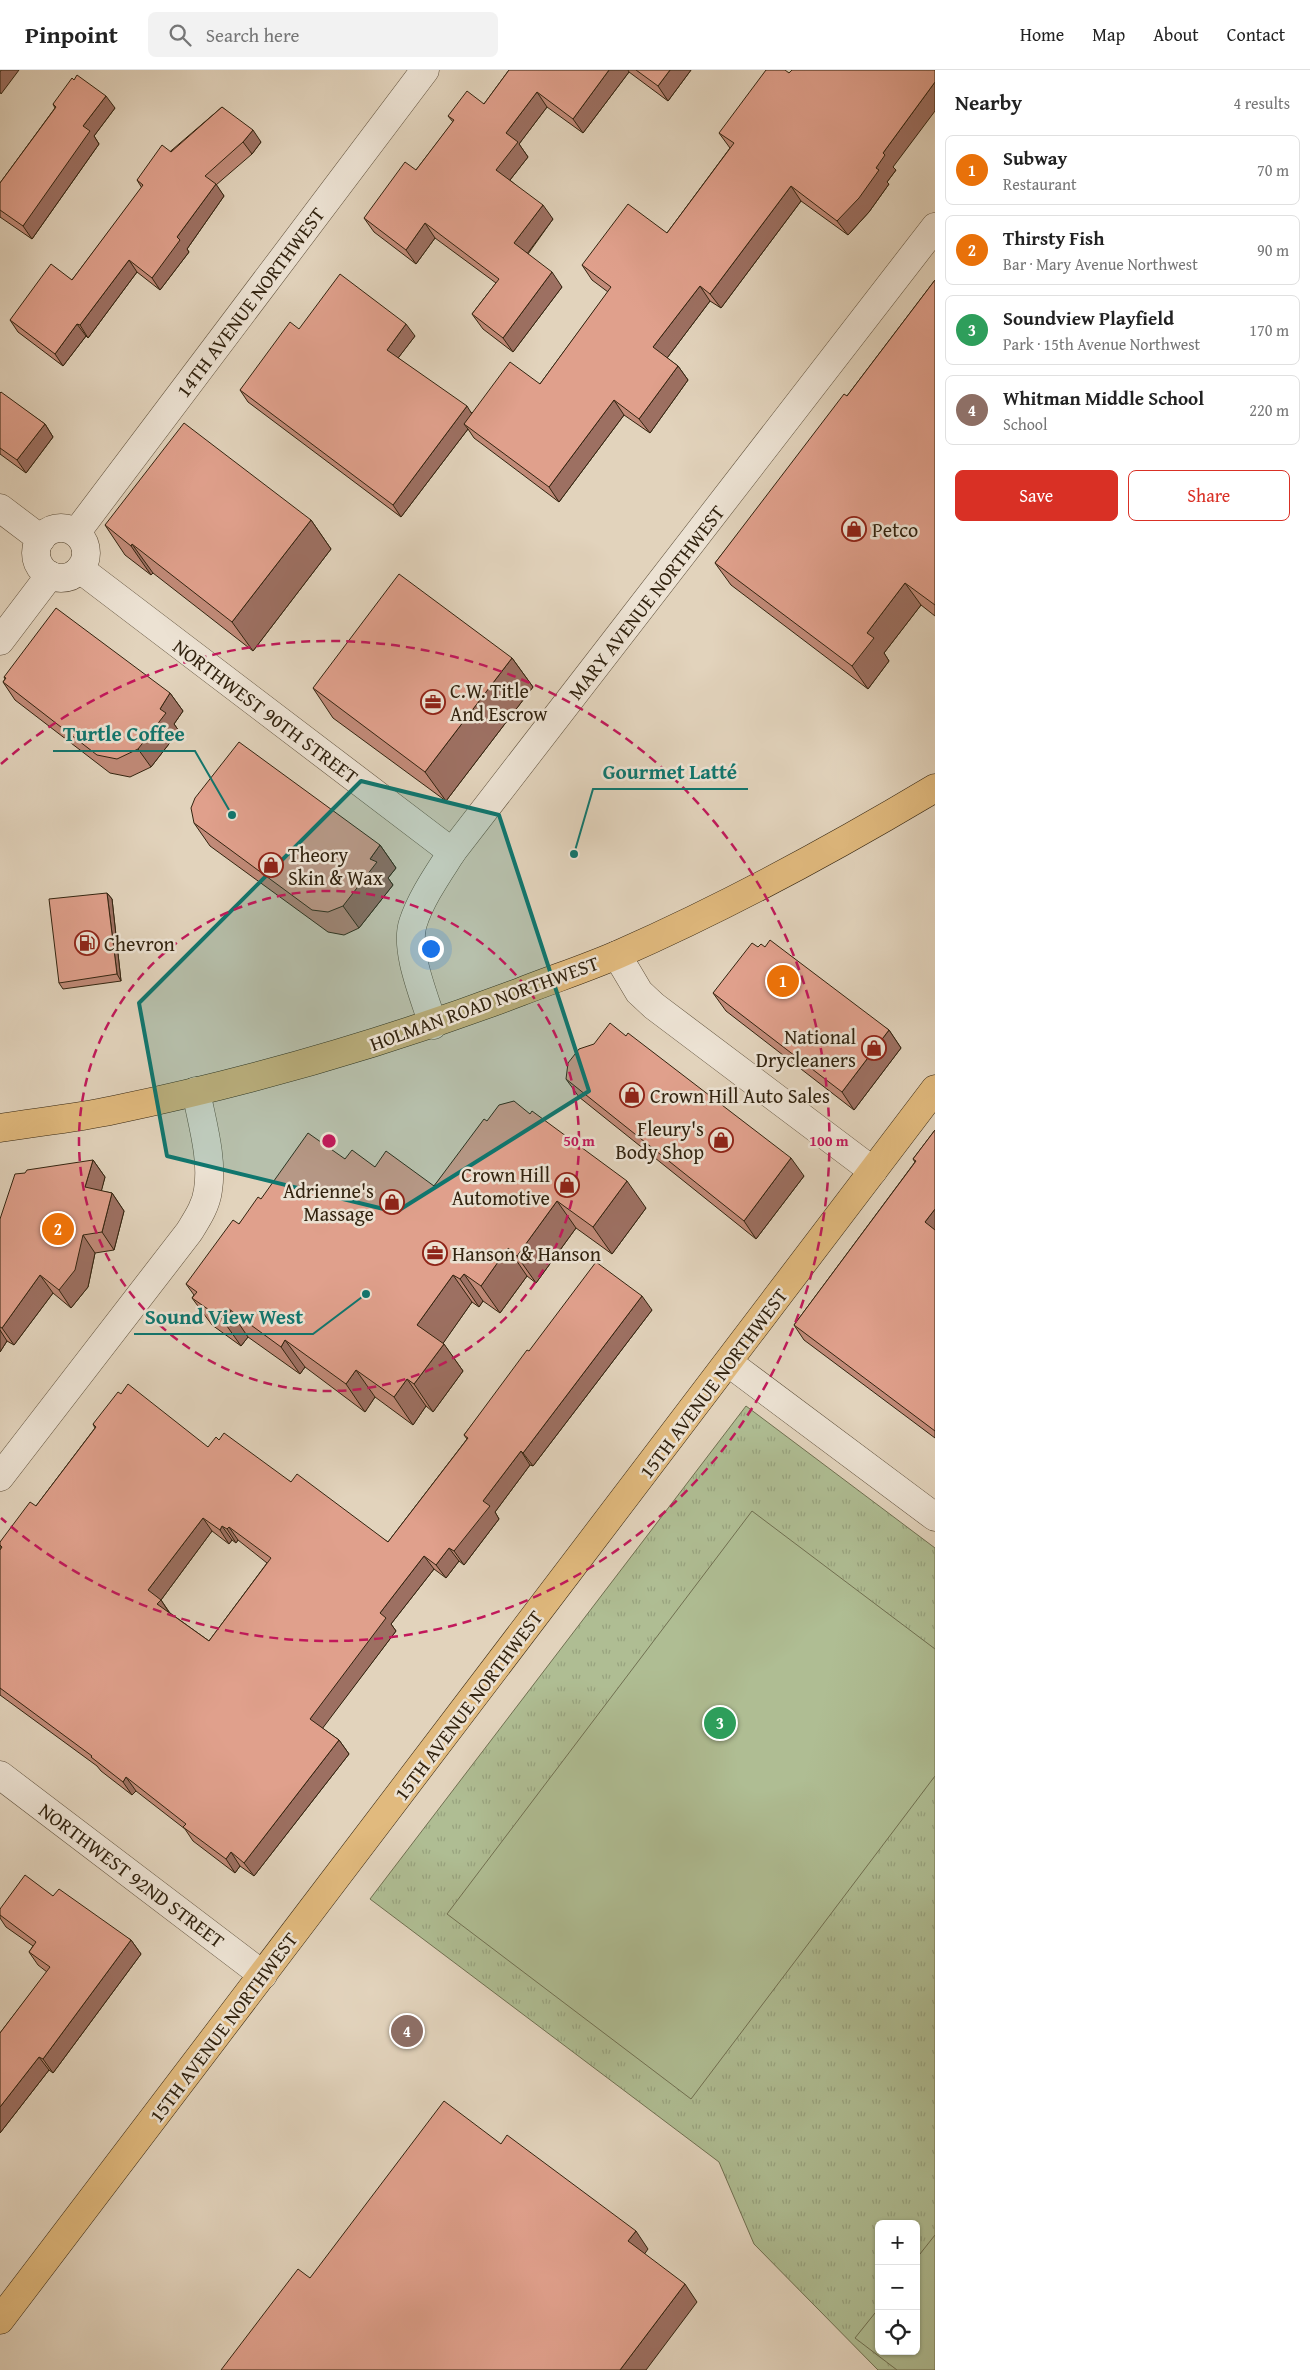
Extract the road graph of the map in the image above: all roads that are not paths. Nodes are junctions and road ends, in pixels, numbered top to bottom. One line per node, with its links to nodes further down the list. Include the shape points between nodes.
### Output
1 (425, 70): 4 (street, 14TH AVENUE NORTHWEST)
2 (935, 227): 10 (street, MARY AVENUE NORTHWEST)
3 (0, 508): 5 (street)
4 (76, 533): 5 (street, via 59,528); 6 (street, via 86,551)
5 (41, 539): 7 (street, via 36,551 37,559)
6 (80, 569): 7 (street, via 71,576); 10 (street, NORTHWEST 90TH STREET)
7 (50, 575): 8 (street)
8 (0, 640)
9 (935, 788): 11 (main road, HOLMAN ROAD NORTHWEST, via 782,875)
10 (452, 852): 12 (street, MARY AVENUE NORTHWEST, via 412,924 412,947)
11 (616, 955): 12 (main road, HOLMAN ROAD NORTHWEST); 16 (street, via 639,992 654,1006)
12 (433, 1025): 14 (main road, HOLMAN ROAD NORTHWEST)
13 (935, 1089): 16 (main road, 15TH AVENUE NORTHWEST)
14 (196, 1091): 15 (main road, HOLMAN ROAD NORTHWEST, via 112,1110); 18 (street, via 208,1169 208,1190 199,1215)
15 (0, 1128)
16 (873, 1171): 17 (main road, 15TH AVENUE NORTHWEST)
17 (729, 1363): 19 (street); 21 (main road, 15TH AVENUE NORTHWEST)
18 (0, 1477)
19 (935, 1517)
20 (0, 1775): 21 (street, NORTHWEST 92ND STREET)
21 (263, 1975): 22 (main road, 15TH AVENUE NORTHWEST)
22 (0, 2320)

